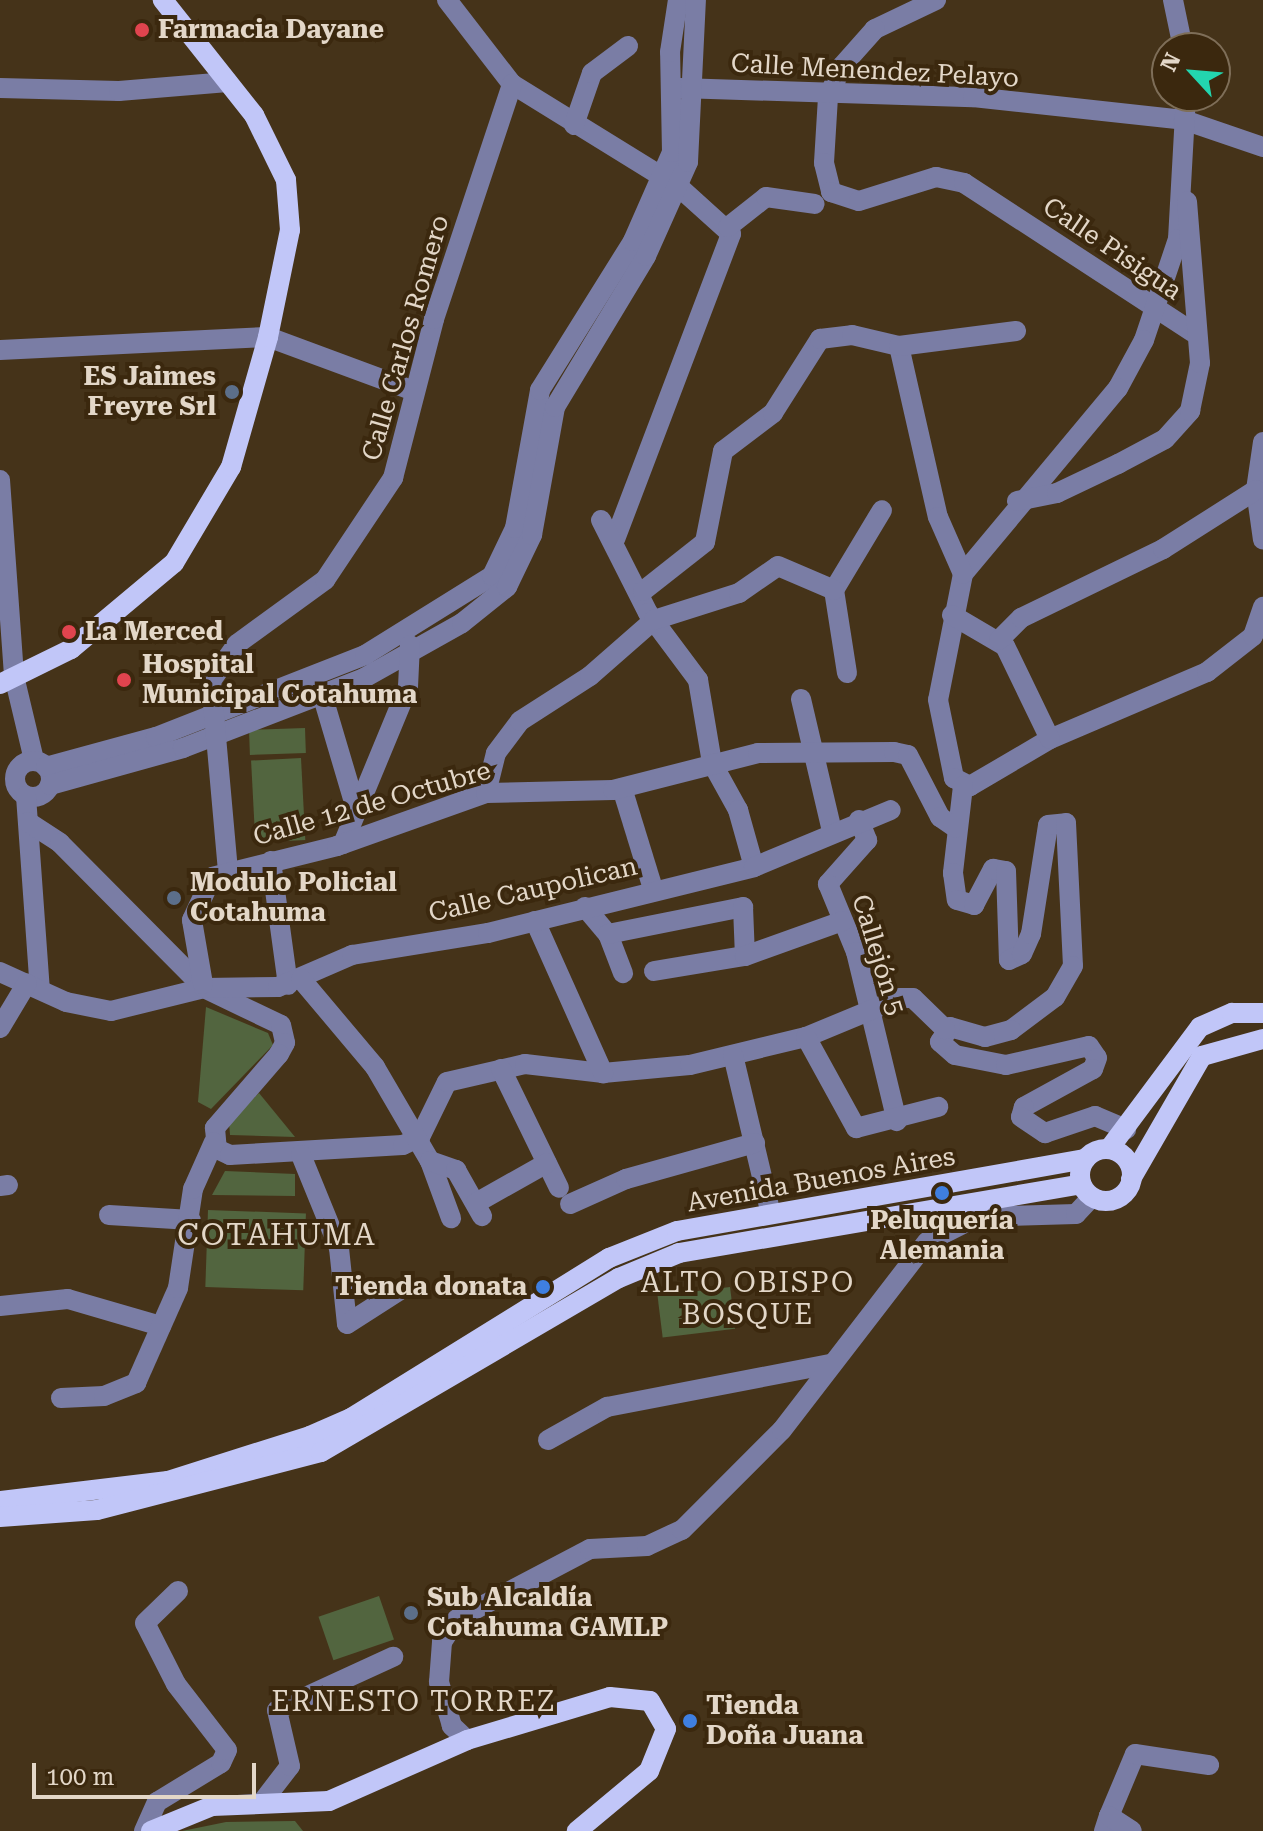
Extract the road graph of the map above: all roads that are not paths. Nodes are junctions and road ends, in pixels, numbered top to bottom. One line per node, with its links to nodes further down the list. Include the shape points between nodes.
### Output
1 (163, 0): 9 (main road)
2 (447, 0): 10 (street)
3 (678, 0): 12 (street)
4 (696, 0): 12 (street)
5 (936, 0): 13 (street, via 859,40)
6 (1173, 0): 7 (street)
7 (1180, 32)
8 (628, 46): 16 (street, via 592,73)
9 (228, 82): 11 (street, via 119,91); 25 (main road, via 273,147 291,208)
10 (512, 84): 16 (street); 28 (street, Calle Carlos Romero)
11 (0, 88)
12 (682, 88): 13 (street, Calle Menendez Pelayo); 18 (street)
13 (828, 97): 15 (street, Calle Menendez Pelayo, via 973,97); 22 (street, Calle Pisigua, via 824,163 836,197 870,199 936,177 964,183)
14 (1185, 112): 15 (street)
15 (1184, 120): 17 (street, Calle Menendez Pelayo); 19 (street)
16 (574, 125): 18 (street)
17 (1263, 147)
18 (671, 182): 21 (street); 44 (street, via 540,390 502,563 480,588); 46 (street, via 626,292 555,407 519,569 488,604)
19 (1183, 191): 22 (street, via 1174,259); 24 (street, via 1193,227)
20 (815, 204): 21 (street, via 766,197)
21 (728, 227): 36 (street, via 731,243 684,373)
22 (1157, 311): 24 (street, Calle Pisigua); 32 (street, via 1118,388)
23 (1016, 331): 26 (street)
24 (1193, 332): 32 (street, Calle Pisigua, via 1198,391 1181,425 1057,493)
25 (268, 337): 27 (street); 28 (street); 48 (main road, via 231,467 174,563 71,649)
26 (899, 346): 38 (street, via 938,517); 40 (street, via 852,335 820,339 773,413 723,451 705,542)
27 (0, 350)
28 (414, 391): 51 (street, Calle Carlos Romero, via 404,448 376,511 325,580 223,658 211,681)
29 (1262, 447): 31 (street)
30 (0, 480): 35 (street)
31 (1256, 490): 37 (street); 45 (street, via 1163,549 1021,618)
32 (1017, 501): 38 (street)
33 (882, 510): 39 (street)
34 (601, 520): 36 (street)
35 (1, 524): 48 (street)
36 (615, 539): 40 (street)
37 (1263, 540)
38 (963, 574): 42 (street)
39 (834, 590): 43 (street, via 778,566 739,593); 47 (street)
40 (643, 591): 43 (street)
41 (1263, 607): 52 (street, via 1253,636 1207,672)
42 (952, 615): 45 (street); 56 (street, via 938,700 947,763)
43 (654, 620): 54 (street, via 698,680); 58 (street, via 513,729 496,753)
44 (408, 633): 46 (street); 51 (street)
45 (999, 640): 52 (street)
46 (411, 655): 49 (street); 59 (street, via 408,687)
47 (847, 673)
48 (7, 680): 55 (street)
49 (322, 694): 51 (street); 59 (street)
50 (801, 699): 53 (street)
51 (213, 726): 55 (street); 68 (street, Calle Carlos Romero)
52 (1050, 739): 56 (street)
53 (812, 751): 54 (street, Calle 12 de Octubre); 63 (street, Calle 12 de Octubre, via 908,755 940,817); 64 (street)
54 (712, 763): 57 (street, Calle 12 de Octubre); 67 (street, via 738,810)
55 (24, 775): 62 (street)
56 (963, 786): 63 (street)
57 (622, 788): 58 (street, Calle 12 de Octubre); 69 (street)
58 (486, 793): 65 (street, Calle 12 de Octubre)
59 (354, 802): 65 (street)
60 (891, 810): 61 (street, Calle Caupolican)
61 (859, 820): 64 (street, Calle Caupolican); 72 (street, Callejón 5, via 867,840 828,884)
62 (28, 822): 79 (street); 80 (street, via 60,843)
63 (956, 828): 84 (street, via 953,873 962,905 977,902 993,869 1006,871 1011,910 1003,950 1012,960 1031,934 1048,825 1066,823 1077,924 1066,982 1034,1014 985,1037)
64 (832, 831): 67 (street, Calle Caupolican, via 798,853)
65 (343, 844): 66 (street, Calle 12 de Octubre)
66 (271, 861): 68 (street, Calle 12 de Octubre); 78 (street)
67 (754, 867): 69 (street, Calle Caupolican)
68 (228, 871): 80 (street, Calle 12 de Octubre, via 203,884 192,920)
69 (653, 889): 70 (street, Calle Caupolican)
70 (585, 907): 71 (street, Calle Caupolican); 73 (street)
71 (535, 921): 78 (street, Calle Caupolican, via 352,955); 89 (street)
72 (843, 921): 74 (street); 81 (street, Callejón 5)
73 (608, 934): 74 (street, via 743,907); 77 (street)
74 (745, 956): 75 (street)
75 (654, 971)
76 (0, 972): 79 (street, Calle Caupolican)
77 (623, 973)
78 (295, 982): 80 (street, Calle Caupolican); 94 (street, via 375,1067)
79 (34, 986): 80 (street, Calle Caupolican, via 111,1011); 83 (street)
80 (204, 988): 93 (street, via 269,1016 285,1043 218,1121)
81 (868, 1008): 84 (street, via 913,998); 85 (street); 91 (street, Callejón 5)
82 (1263, 1013): 92 (main road, via 1232,1013 1200,1027)
83 (0, 1028)
84 (945, 1029): 92 (street, via 939,1036 944,1048 973,1061 1029,1064 1093,1048 1093,1069 1024,1107 1021,1117 1045,1133 1095,1116)
85 (806, 1037): 87 (street); 91 (street, via 856,1128)
86 (1263, 1039): 101 (main road, via 1221,1045 1202,1056)
87 (733, 1055): 89 (street); 95 (street)
88 (501, 1069): 89 (street, via 525,1064); 94 (street, via 447,1082); 100 (street)
89 (603, 1073)
90 (938, 1107): 91 (street)
91 (897, 1121)
92 (1126, 1129): 96 (main road)
93 (214, 1142): 97 (street, via 242,1157); 106 (street, via 193,1189)
94 (415, 1142): 97 (street); 99 (street)
95 (755, 1143): 100 (street, via 565,1196); 103 (street)
96 (1109, 1149): 98 (main road); 101 (main road, via 1124,1156)
97 (301, 1155): 107 (street, via 339,1248 347,1324)
98 (1086, 1159): 102 (main road); 103 (main road, Avenida Buenos Aires)
99 (430, 1161): 100 (street, via 456,1170 479,1210); 105 (street)
100 (547, 1163)
101 (1131, 1179): 102 (main road, via 1116,1199)
102 (1087, 1191): 110 (street, via 1076,1214 977,1217 927,1242); 114 (main road, Avenida Buenos Aires, via 679,1253 619,1278 321,1452 97,1510)
103 (771, 1214): 113 (main road, Avenida Buenos Aires, via 677,1231 609,1258 351,1418 310,1436 168,1481)
104 (109, 1215): 106 (street)
105 (451, 1218)
106 (191, 1220): 109 (street, via 182,1274)
107 (400, 1290)
108 (0, 1306): 109 (street, via 68,1299)
109 (161, 1326): 111 (street, via 136,1383 104,1396)
110 (831, 1364): 112 (street, via 607,1407); 117 (street, via 782,1430 682,1530 647,1546 590,1549 457,1619 442,1642 439,1682 452,1726)
111 (61, 1398)
112 (548, 1440)
113 (0, 1501)
114 (0, 1517)
115 (178, 1591): 121 (street, via 145,1623 176,1684 227,1750 221,1763 157,1802)
116 (393, 1657): 119 (street, via 277,1710 290,1766)
117 (467, 1740): 119 (main road, via 329,1801); 123 (main road, via 610,1697 642,1697 657,1706 666,1737 649,1771)
118 (1209, 1765): 120 (street, via 1135,1754)
119 (263, 1801): 122 (main road, via 196,1810)
120 (1106, 1823): 124 (street)
121 (144, 1831)
122 (151, 1831)
123 (577, 1831)
124 (1132, 1831)

